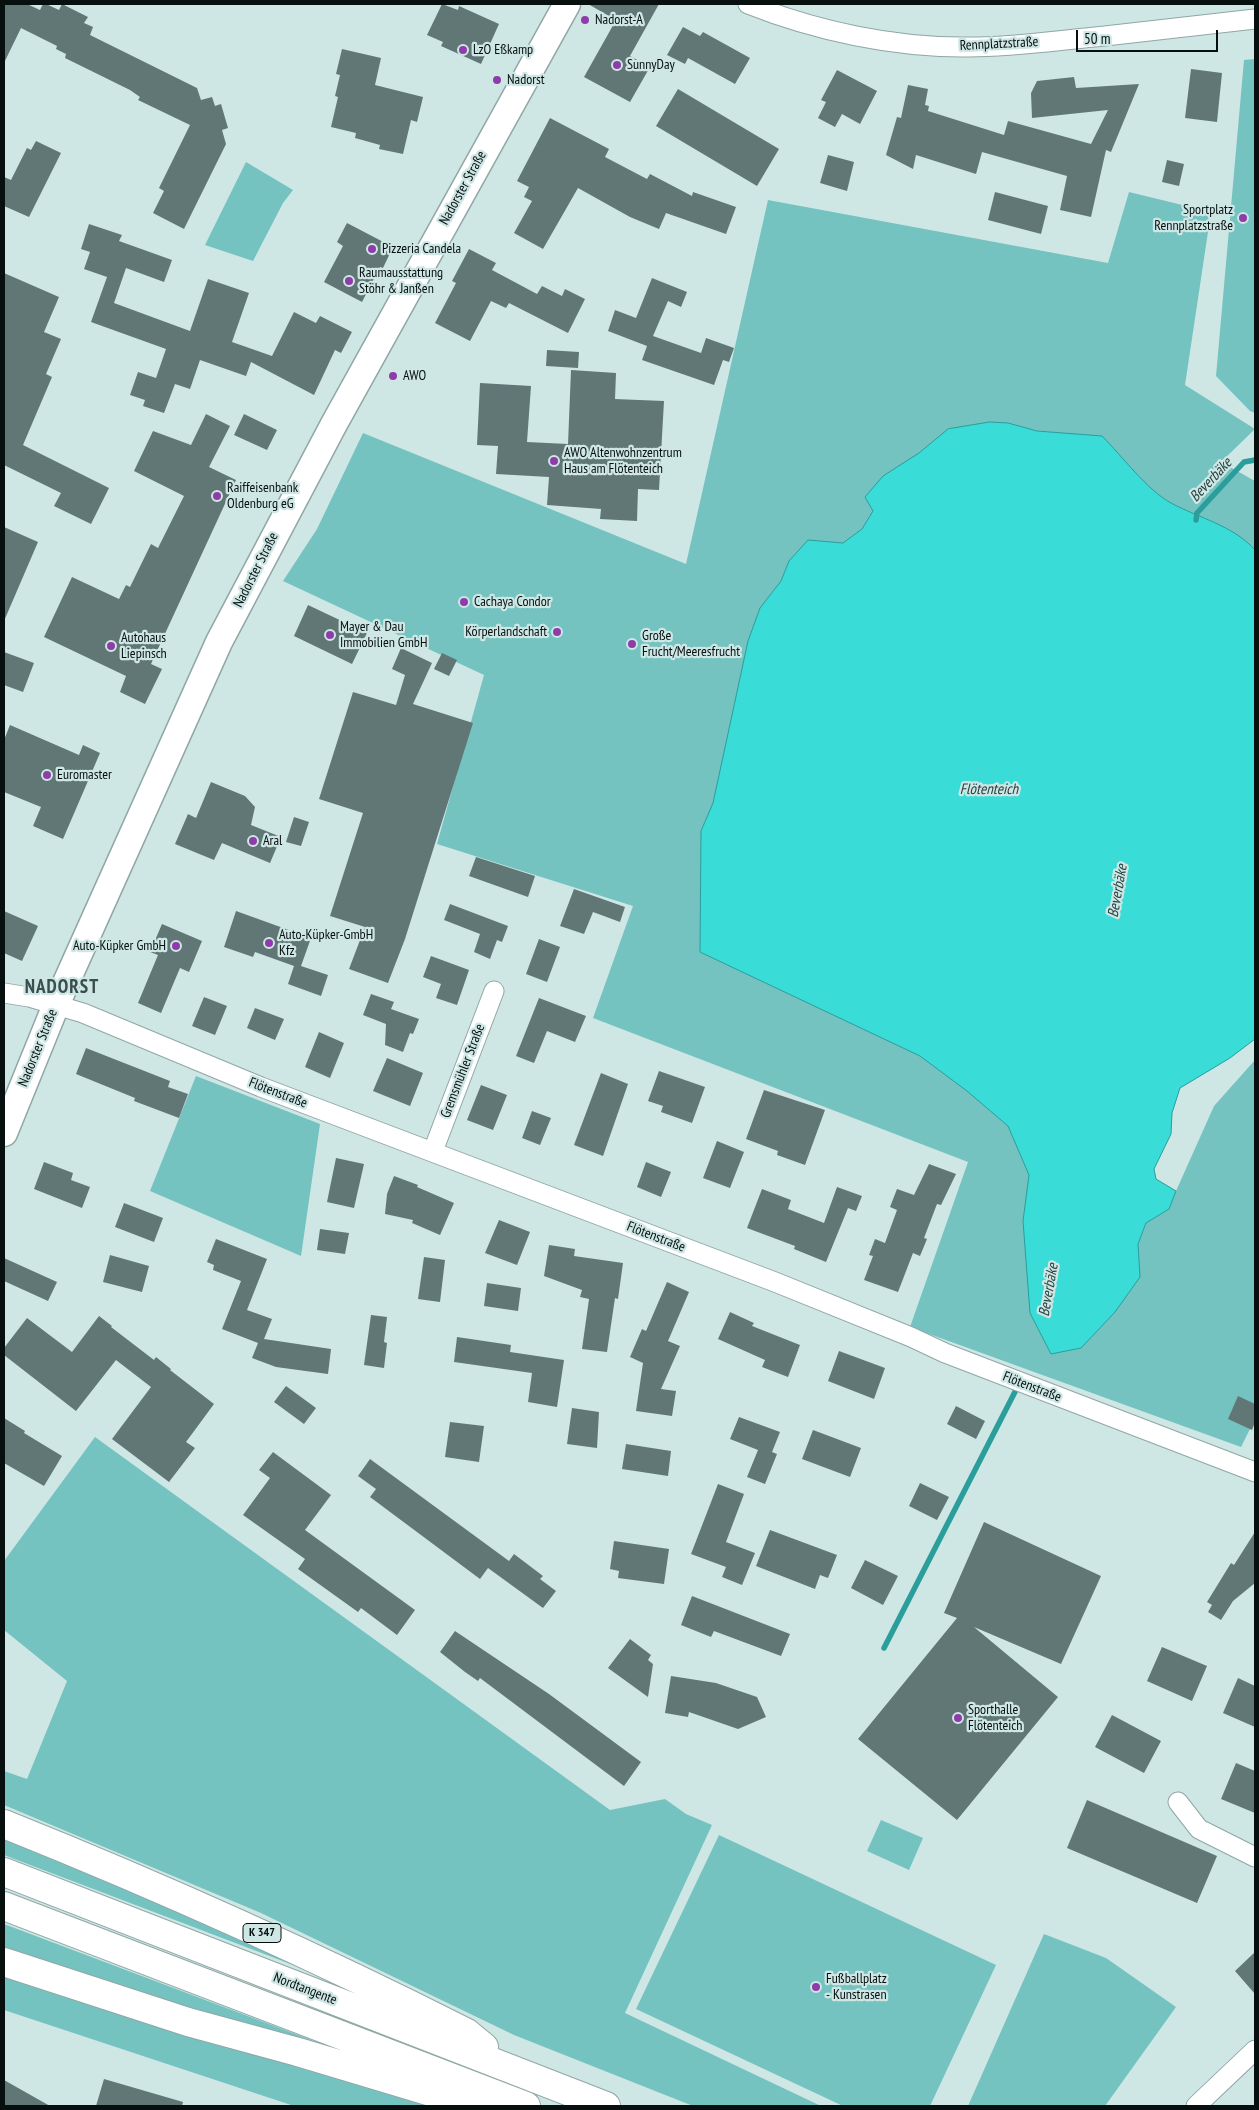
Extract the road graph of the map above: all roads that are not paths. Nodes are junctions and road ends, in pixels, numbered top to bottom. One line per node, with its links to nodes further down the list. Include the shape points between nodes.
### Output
1 (567, 4): 6 (street, Nadorster Straße, via 262,557 192,698)
2 (748, 4): 3 (street, Rennplatzstraße, via 798,22 847,33 903,42 968,47 1025,44)
3 (1255, 19)
4 (494, 991): 8 (street, Gremsmühler Straße)
5 (4, 993): 6 (street, Flötenstraße)
6 (56, 1005): 7 (street, Nadorster Straße); 8 (street, Flötenstraße)
7 (4, 1133)
8 (433, 1152): 9 (street, Flötenstraße, via 775,1282 945,1354)
9 (1255, 1472)
10 (1178, 1802): 12 (street, via 1199,1829)
11 (4, 1824): 17 (highway, K 347, via 136,1877 369,1984 467,2033)
12 (1255, 1857)
13 (4, 1872): 17 (highway, Nordtangente / K 347)
14 (4, 1906): 19 (highway)
15 (4, 1962): 18 (highway, via 188,2022)
16 (1255, 2050): 21 (street)
17 (508, 2068): 20 (highway, Nordtangente / K 347)
18 (479, 2106)
19 (526, 2106)
20 (606, 2106)
21 (1196, 2106)

